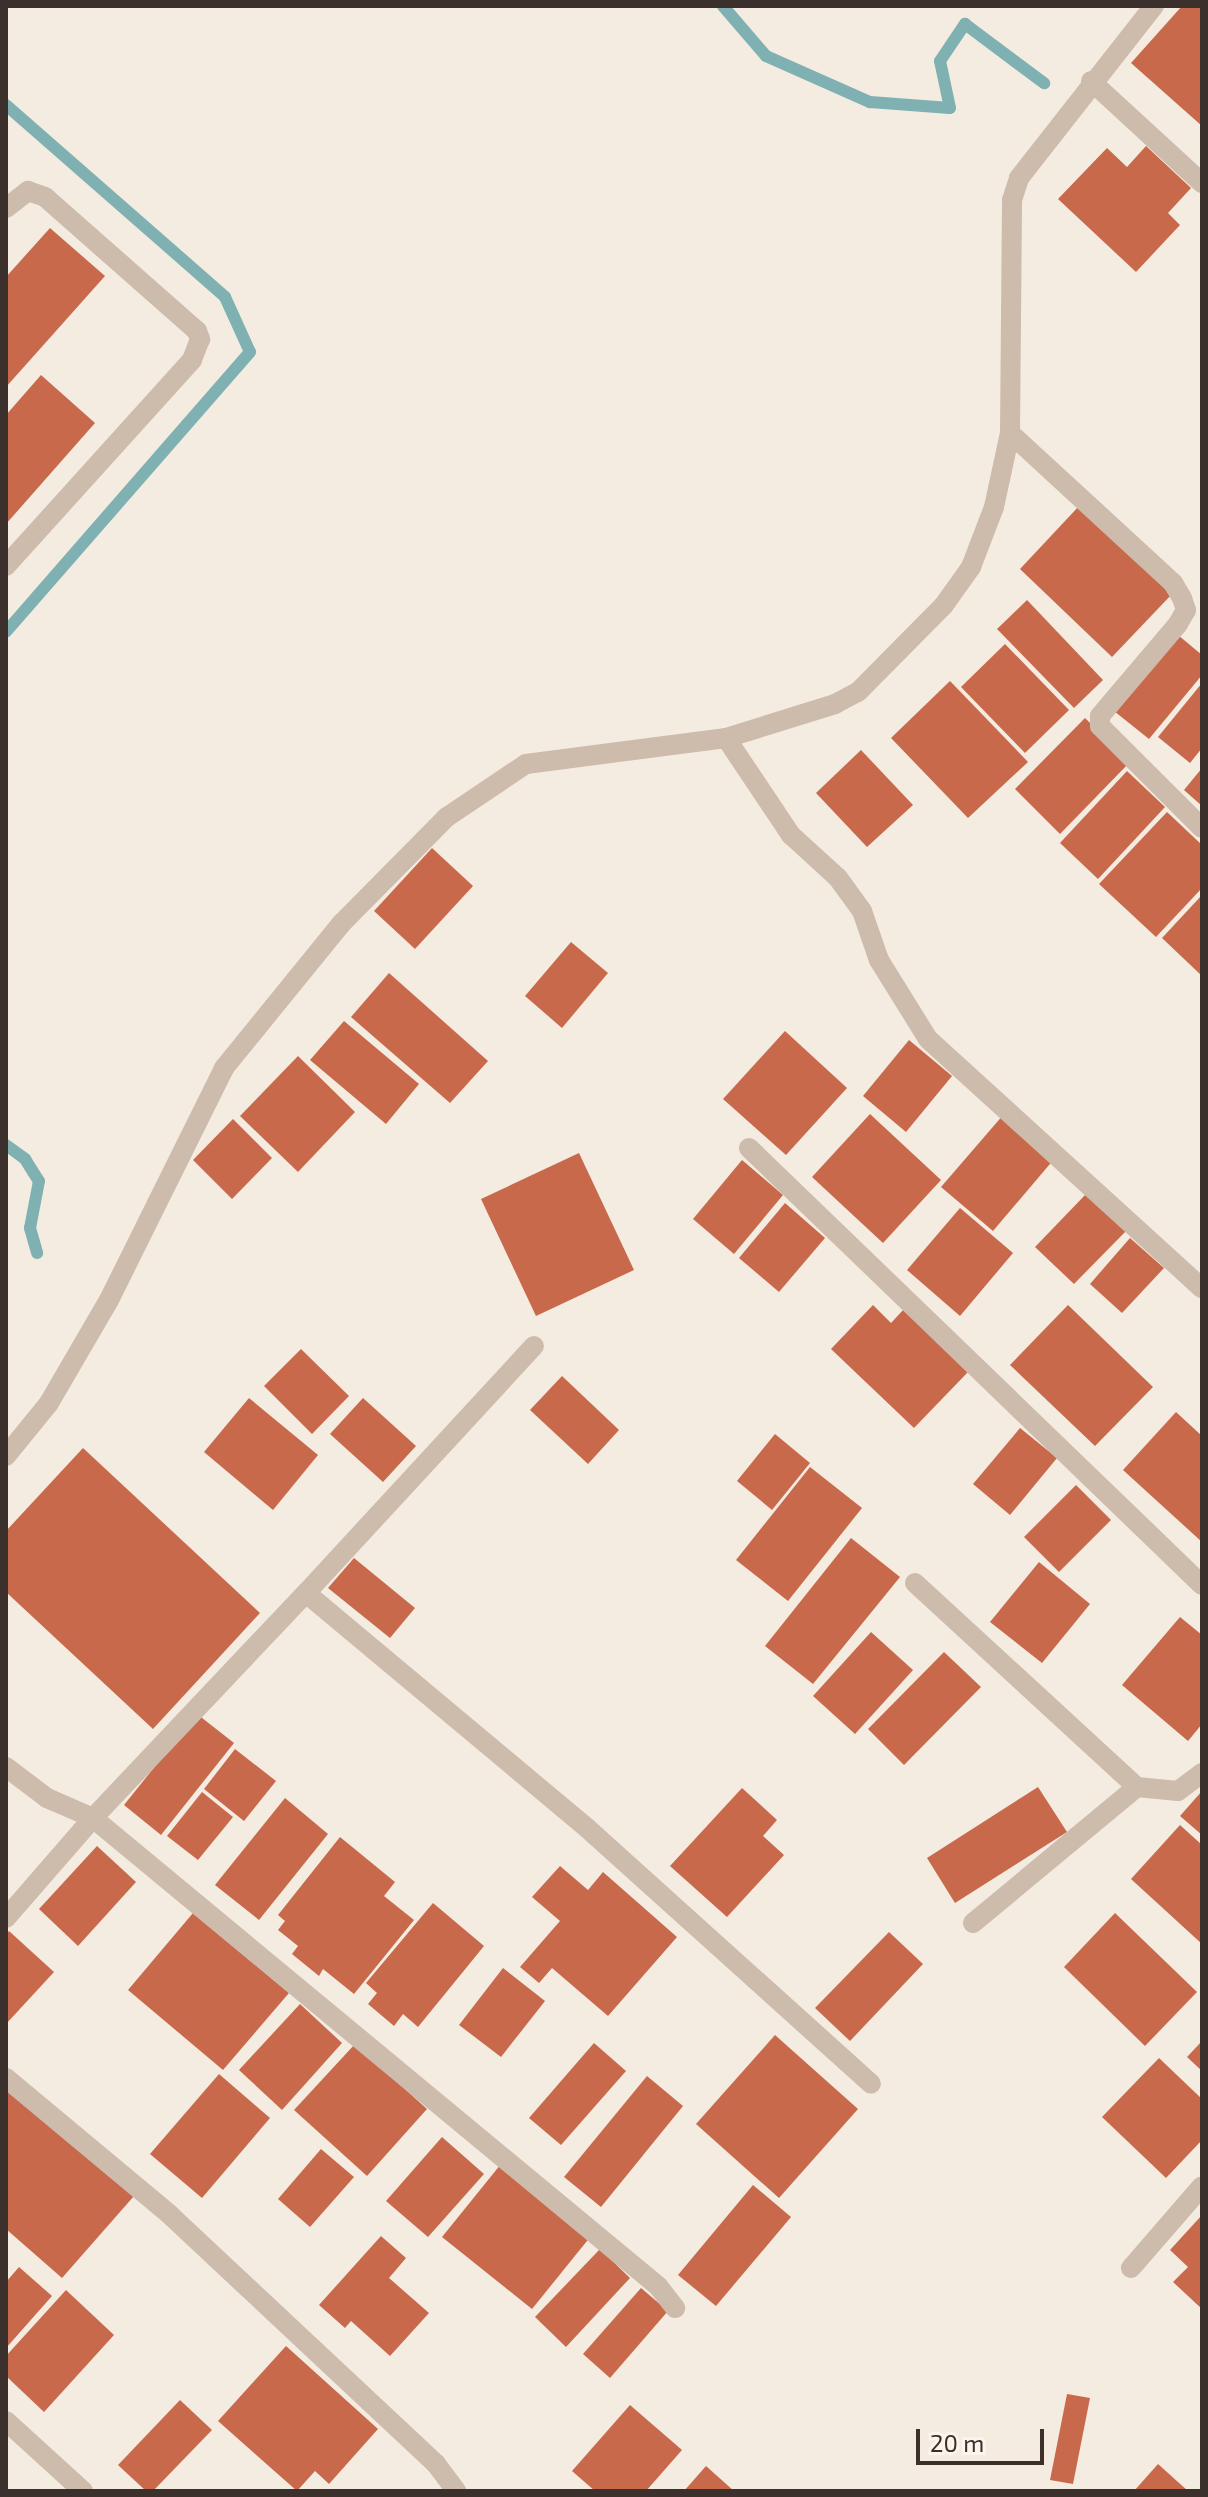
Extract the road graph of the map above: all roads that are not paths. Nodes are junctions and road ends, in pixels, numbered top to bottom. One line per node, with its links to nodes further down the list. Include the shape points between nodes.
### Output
1 (1154, 6): 2 (street)
2 (1091, 81): 3 (street); 5 (street, via 1019,178 1012,200)
3 (1202, 183)
4 (6, 208): 6 (street, via 28,191 45,197 200,339 192,360)
5 (1010, 433): 7 (street, via 990,519 971,567 944,605 847,699); 8 (street, via 1173,583 1182,598 1186,610 1178,624 1100,716 1100,726)
6 (6, 566)
7 (726, 738): 10 (street, via 791,835 838,878 862,911 879,960 928,1039); 12 (street, via 526,764 447,817 342,923 224,1068 109,1300 49,1403)
8 (1202, 828)
9 (749, 1148): 14 (street)
10 (1202, 1288)
11 (534, 1346): 15 (street)
12 (6, 1456)
13 (915, 1583): 18 (street)
14 (1202, 1585)
15 (306, 1593): 19 (street); 23 (street, via 587,1828)
16 (6, 1767): 19 (street, via 47,1798)
17 (1202, 1773): 18 (street, via 1178,1791)
18 (1137, 1787): 21 (street)
19 (93, 1818): 20 (street); 26 (street, via 658,2286)
20 (6, 1918)
21 (973, 1923)
22 (6, 2078): 29 (street, via 169,2214 436,2464)
23 (871, 2084)
24 (1202, 2186): 25 (street)
25 (1131, 2268)
26 (675, 2308)
27 (6, 2421): 28 (street)
28 (83, 2491)
29 (456, 2491)

